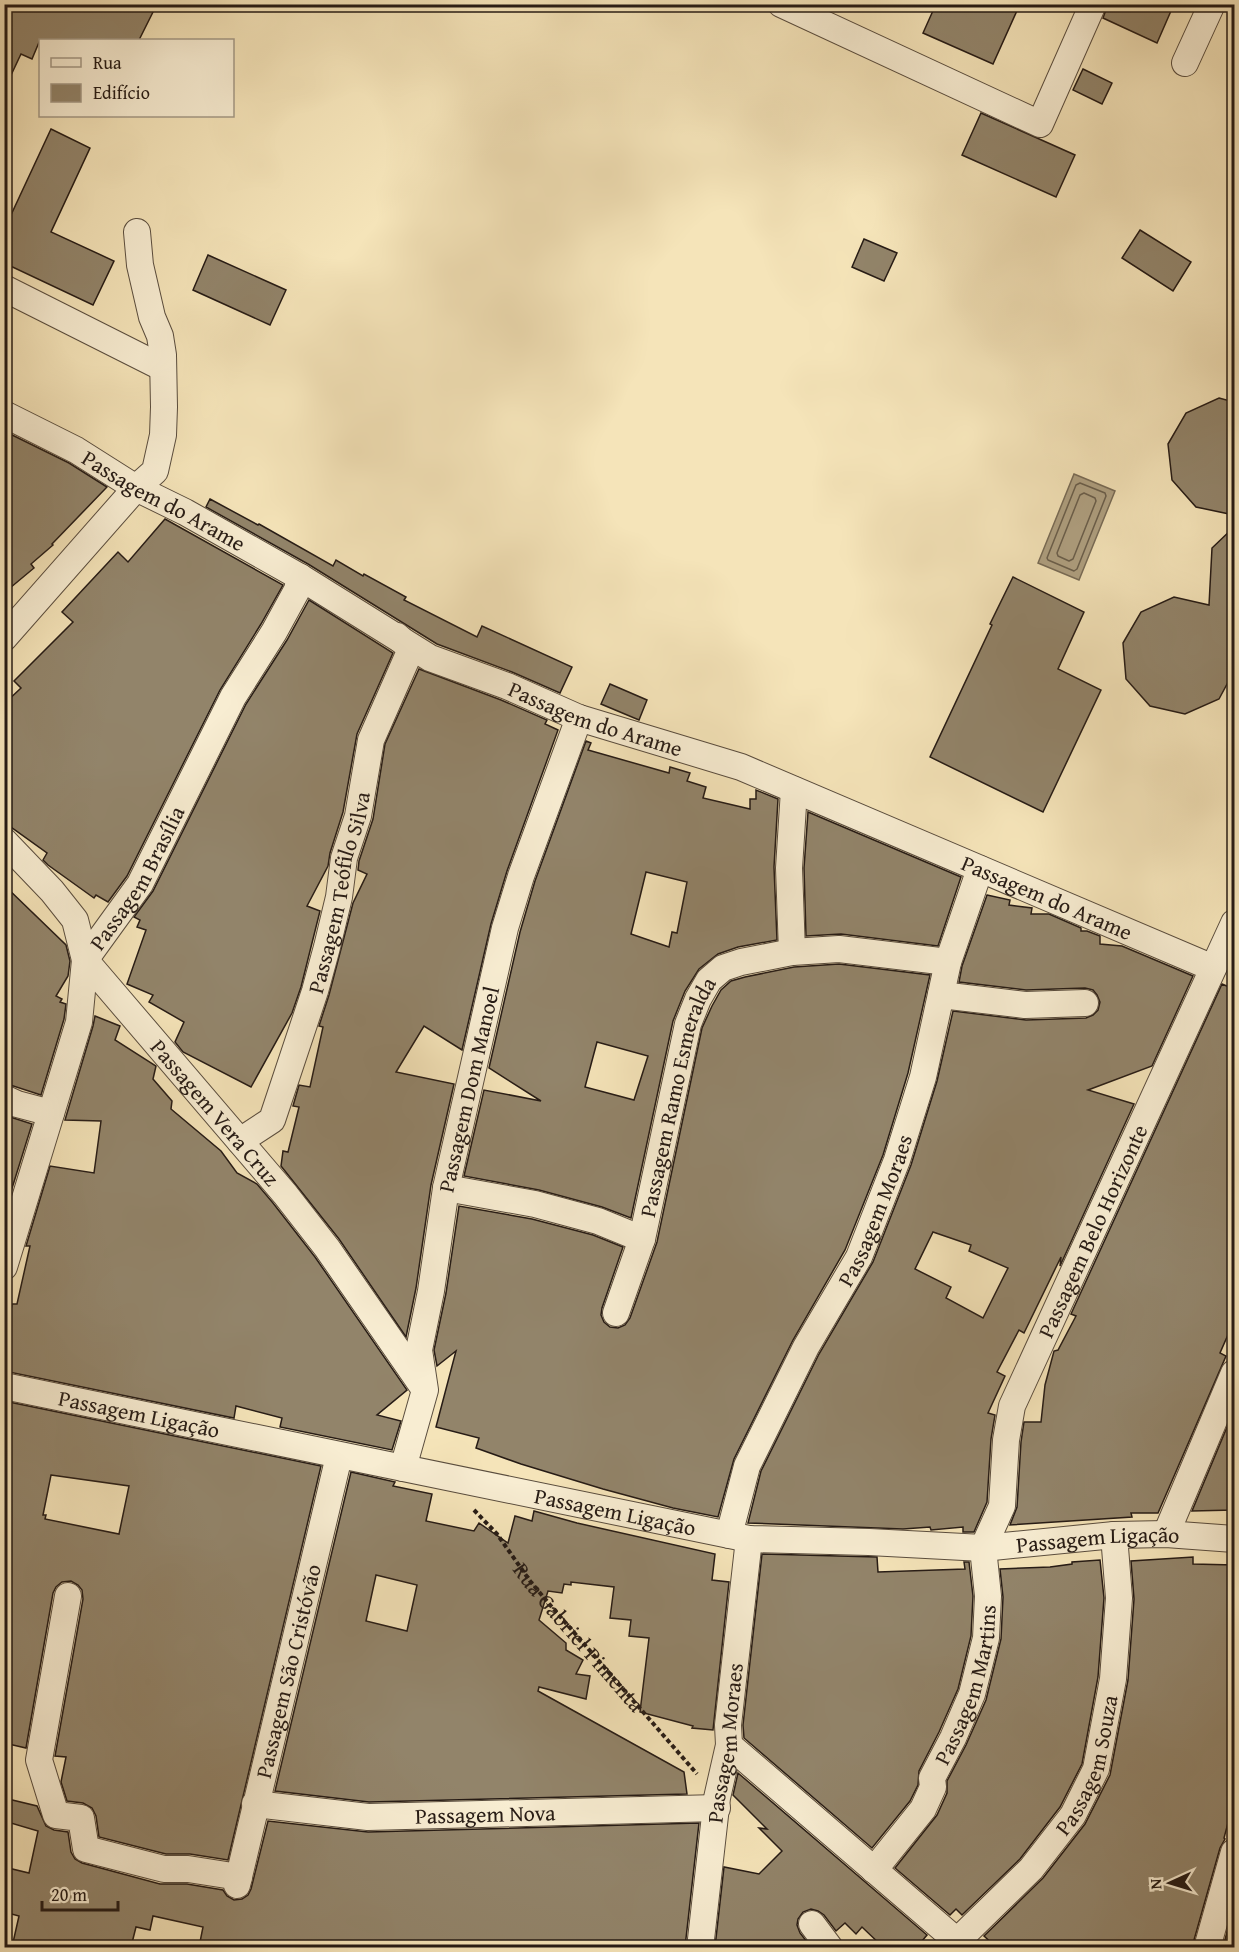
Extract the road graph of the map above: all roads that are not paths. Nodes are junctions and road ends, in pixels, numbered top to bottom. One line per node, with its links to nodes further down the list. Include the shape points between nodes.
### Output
1 (781, 4): 2 (street, via 1040,124)
2 (1093, 4)
3 (1212, 4): 4 (street)
4 (1185, 63)
5 (137, 232): 7 (street, via 140,265 160,336)
6 (4, 288): 7 (street)
7 (163, 368): 9 (street, via 163,435 155,471)
8 (4, 414): 9 (street, Passagem do Arame, via 76,450)
9 (136, 488): 10 (street, Passagem do Arame); 12 (street)
10 (300, 577): 11 (street, Passagem do Arame); 19 (street, Passagem Brasília, via 274,632 233,697 140,884)
11 (395, 634): 13 (street, Passagem do Arame, via 430,658); 26 (street, Passagem Teófilo Silva, via 411,649 371,740 358,816 315,991 272,1120)
12 (4, 638)
13 (579, 718): 14 (street, Passagem do Arame, via 741,767); 27 (street, Passagem Dom Manoel, via 505,928)
14 (794, 790): 16 (street, Passagem do Arame); 18 (street, via 789,868)
15 (4, 841): 19 (street, Passagem Vera Cruz, via 75,920)
16 (981, 869): 20 (street, Passagem Moraes); 21 (street, Passagem do Arame)
17 (1234, 923): 21 (street, Passagem Belo Horizonte)
18 (792, 952): 20 (street, Passagem Ramo Esmeralda, via 839,949); 28 (street, Passagem Ramo Esmeralda, via 723,968 709,980 698,999 688,1024)
19 (85, 960): 25 (street, Passagem Brasília, via 79,1022); 26 (street, Passagem Vera Cruz)
20 (948, 962): 22 (street, Passagem Moraes)
21 (1214, 968): 40 (street, Passagem Belo Horizonte, via 1012,1406 1002,1506)
22 (941, 995): 23 (street, via 1024,1005); 38 (street, Passagem Moraes, via 923,1077 893,1171 859,1257 806,1347 747,1466)
23 (1085, 1003)
24 (4, 1098): 25 (street)
25 (51, 1113): 29 (street, Passagem Brasília)
26 (240, 1142): 33 (street, Passagem Vera Cruz, via 327,1248)
27 (446, 1188): 28 (street, via 545,1207 598,1221); 33 (street, Passagem Dom Manoel, via 432,1291 418,1350)
28 (642, 1239): 30 (street, Passagem Ramo Esmeralda)
29 (4, 1267)
30 (616, 1313)
31 (1234, 1373): 36 (street)
32 (4, 1386): 34 (street, Passagem Ligação)
33 (425, 1390): 35 (street, Passagem Dom Manoel)
34 (339, 1456): 35 (street, Passagem Ligação); 44 (street, Passagem São Cristóvão)
35 (403, 1468): 38 (street, Passagem Ligação)
36 (1167, 1534): 37 (street, Passagem Ligação); 39 (street, Passagem Ligação)
37 (1114, 1535): 40 (street, Passagem Ligação); 48 (street, Passagem Souza, via 1119,1598 1113,1679 1096,1769 1073,1815 1031,1869)
38 (739, 1537): 40 (street, Passagem Ligação); 42 (street, Passagem Moraes)
39 (1234, 1539)
40 (983, 1548): 46 (street, Passagem Martins, via 988,1596 986,1638 972,1694 932,1778 933,1787 923,1809)
41 (68, 1596): 44 (street, Passagem São Cristóvão, via 39,1760 56,1815 81,1818 86,1850 164,1869 188,1869 238,1881)
42 (729, 1745): 43 (street, Passagem Moraes); 46 (street)
43 (717, 1803): 44 (street, Passagem Nova, via 368,1817); 49 (street, Passagem Moraes)
44 (255, 1804)
45 (1234, 1852): 51 (street)
46 (874, 1870): 48 (street)
47 (812, 1924): 50 (street)
48 (954, 1944)
49 (700, 1947)
50 (830, 1947)
51 (1207, 1947)

